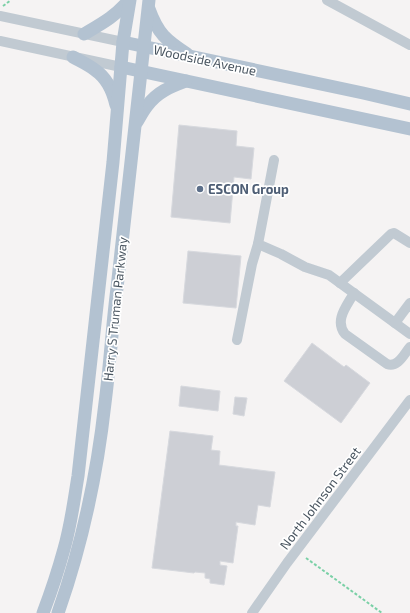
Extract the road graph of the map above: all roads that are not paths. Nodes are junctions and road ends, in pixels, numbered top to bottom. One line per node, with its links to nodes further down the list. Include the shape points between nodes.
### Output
1 (129, 0): 5 (main road, via 114,16); 7 (main road, Harry S Truman Parkway)
2 (327, 0): 8 (street)
3 (148, 3): 9 (main road, Harry S Truman Parkway); 11 (main road, via 160,33)
4 (1, 11): 5 (street, Woodside Avenue)
5 (84, 34): 7 (street, Woodside Avenue)
6 (0, 41): 10 (street, Woodside Avenue)
7 (123, 42): 9 (main road, Woodside Avenue); 12 (main road, Harry S Truman Parkway)
8 (410, 46)
9 (143, 47): 11 (main road, Woodside Avenue); 13 (main road, Harry S Truman Parkway)
10 (73, 57): 12 (street, Woodside Avenue); 16 (main road, via 101,75 112,92)
11 (192, 57): 15 (main road, Woodside Avenue)
12 (121, 67): 13 (main road, Woodside Avenue); 16 (main road, Harry S Truman Parkway)
13 (141, 71): 14 (main road, Woodside Avenue); 17 (main road, Harry S Truman Parkway)
14 (186, 81): 17 (main road, via 158,94 146,106); 18 (main road, Woodside Avenue)
15 (410, 104)
16 (118, 109): 30 (main road, Harry S Truman Parkway, via 78,476 64,548)
17 (134, 127): 31 (main road, Harry S Truman Parkway, via 98,454 82,537)
18 (410, 129)
19 (274, 160): 21 (street)
20 (410, 243): 22 (street, via 394,233 391,234)
21 (258, 244): 22 (street, via 305,267 329,275); 27 (street)
22 (340, 283): 23 (street)
23 (354, 293): 25 (street); 28 (street, via 341,316 340,326 345,334 390,365 399,362)
24 (410, 303): 25 (street)
25 (395, 323): 26 (street)
26 (410, 334)
27 (238, 340)
28 (410, 347)
29 (410, 400): 32 (street, North Johnson Street)
30 (43, 613)
31 (58, 613)
32 (252, 613)

